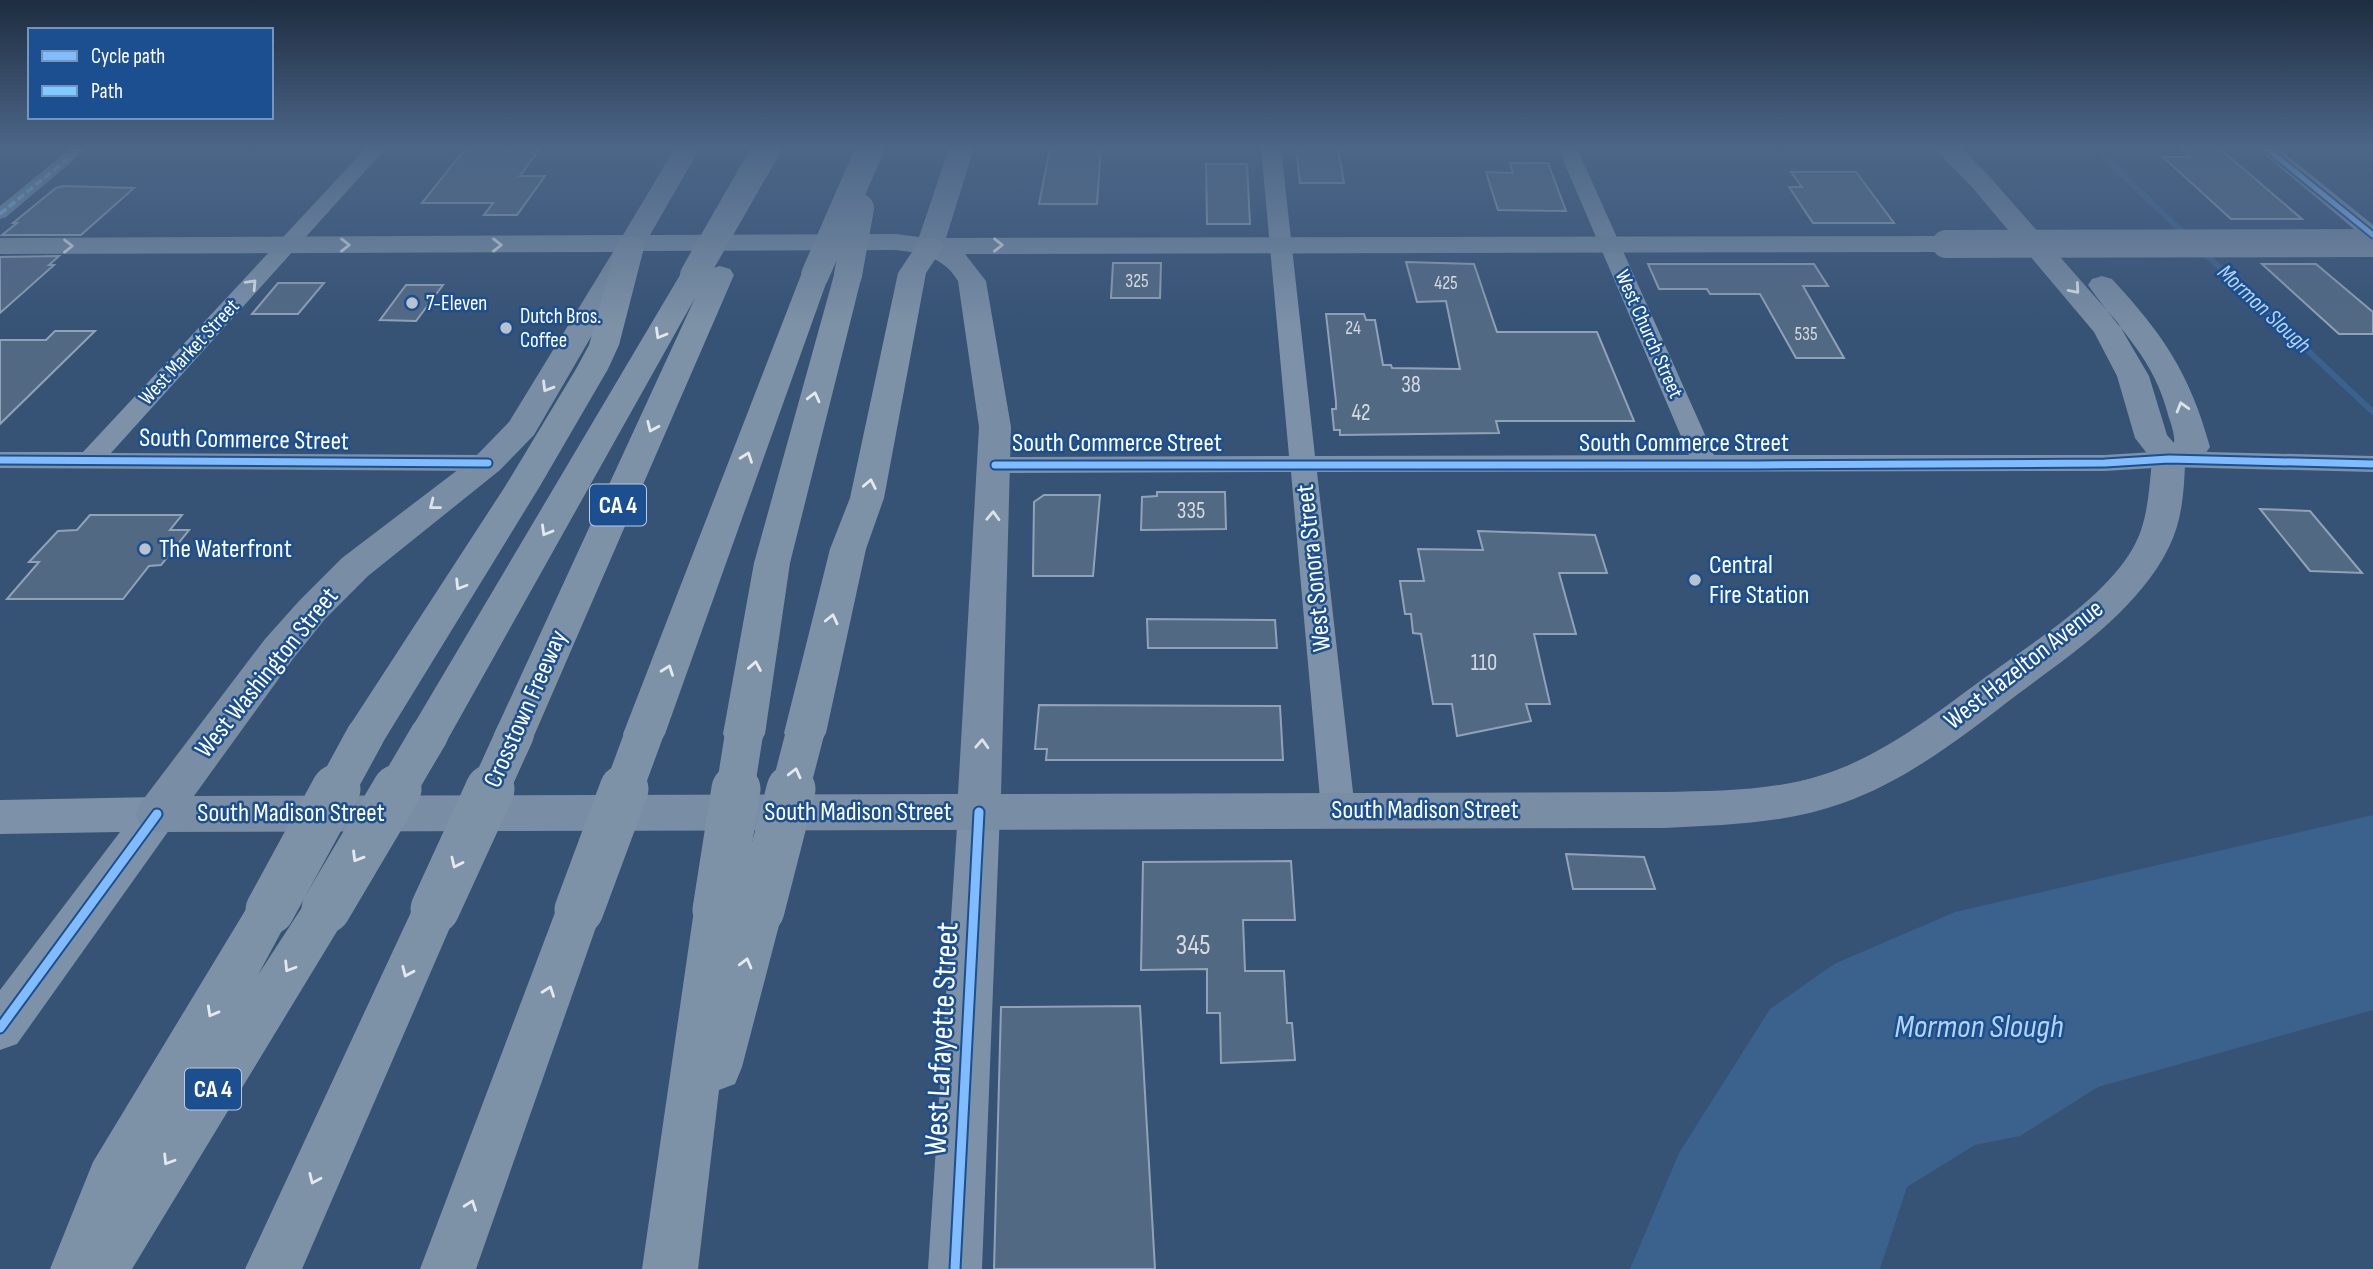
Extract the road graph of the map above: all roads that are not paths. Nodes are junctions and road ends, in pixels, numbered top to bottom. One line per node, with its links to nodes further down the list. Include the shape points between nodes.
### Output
1 (323, 207): 17 (street, West Market Street)
2 (653, 207): 15 (main road, West Washington Street)
3 (739, 207): 20 (highway, CA 4, bridge)
4 (745, 207): 20 (highway, Crosstown Freeway / CA 4)
5 (852, 207): 21 (highway, bridge)
6 (943, 207): 19 (main road)
7 (1277, 207): 16 (street, West Sonora Street)
8 (1593, 207): 13 (street, West Church Street)
9 (2002, 207): 22 (main road, one-way to 22, via 2107,329 2133,376 2151,438)
10 (2032, 207): 22 (main road, one-way to 10, via 2193,447 2179,397 2159,357)
11 (2339, 207): 12 (street)
12 (2373, 235)
13 (1609, 243): 14 (main road, bridge); 16 (main road); 27 (street, West Church Street)
14 (2373, 243)
15 (631, 244): 17 (main road, one-way to 15); 19 (main road, via 896,242); 25 (main road, West Washington Street, one-way to 25, via 522,428); 37 (highway, one-way to 37, bridge, via 604,345 592,369 365,736 112,1181)
16 (1280, 244): 19 (main road, one-way to 16); 26 (street, West Sonora Street)
17 (288, 245): 18 (main road, one-way to 17); 24 (street, West Market Street, one-way to 17)
18 (0, 246)
19 (930, 246): 29 (main road, West Lafayette Street, via 952,256 972,281 995,427); 35 (highway, one-way to 19, bridge, via 805,733 848,549 867,498 912,273)
20 (707, 275): 38 (highway, CA 4, one-way to 38, bridge, via 326,909); 39 (highway, Crosstown Freeway / CA 4, one-way to 39, bridge, via 515,734)
21 (831, 275): 35 (highway, one-way to 21, bridge, via 744,734 772,563); 40 (highway, one-way to 21, bridge, via 644,734)
22 (2169, 459): 27 (street, South Commerce Street); 28 (street, South Commerce Street); 30 (main road, West Hazelton Avenue, via 2158,532 2126,581 2068,636)
23 (0, 460): 24 (street, South Commerce Street)
24 (90, 460): 25 (street, South Commerce Street)
25 (488, 463): 33 (main road, West Washington Street, one-way to 33, via 355,567 312,610)
26 (1304, 463): 27 (street, South Commerce Street); 29 (street, South Commerce Street); 31 (street, West Sonora Street)
27 (1705, 463)
28 (2373, 464)
29 (995, 465): 32 (main road, West Lafayette Street, one-way to 29)
30 (1914, 749): 31 (main road, South Madison Street, via 1879,770 1824,792 1720,808)
31 (1338, 810): 32 (main road, South Madison Street)
32 (979, 812): 33 (main road, South Madison Street); 42 (street, West Lafayette Street)
33 (157, 814): 34 (street, South Madison Street); 36 (street, West Washington Street)
34 (0, 817)
35 (738, 910): 41 (highway, one-way to 35)
36 (0, 1028)
37 (78, 1269)
38 (100, 1269)
39 (273, 1269)
40 (448, 1269)
41 (670, 1269)
42 (955, 1269)

